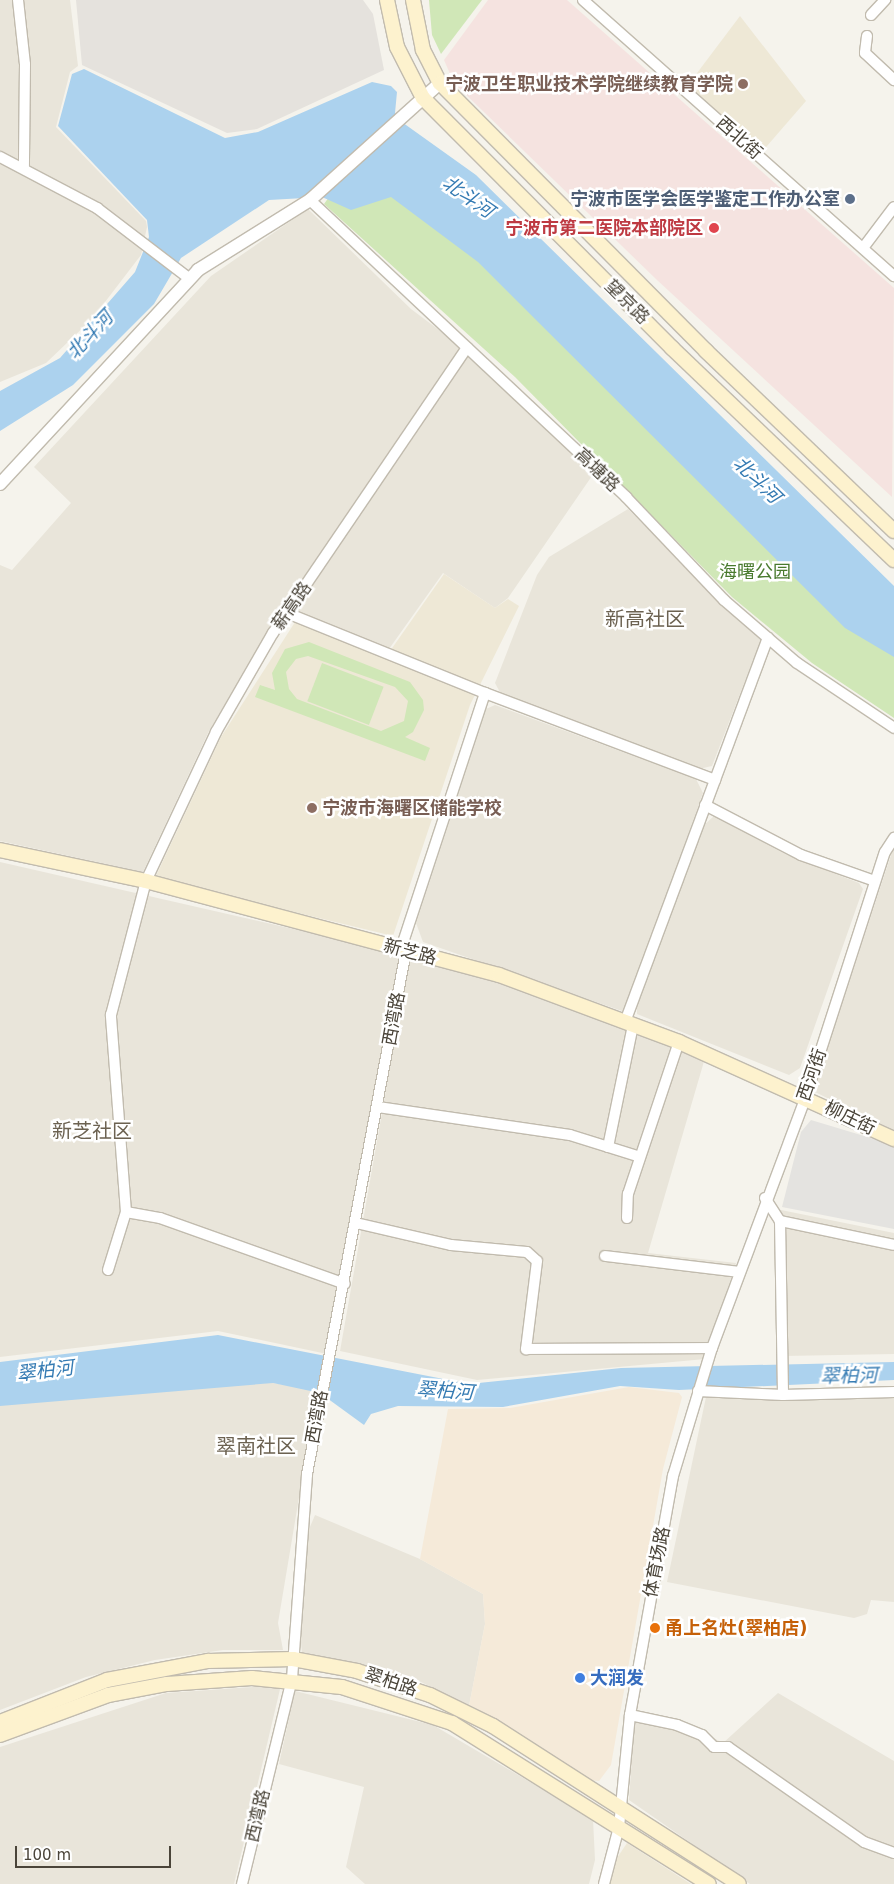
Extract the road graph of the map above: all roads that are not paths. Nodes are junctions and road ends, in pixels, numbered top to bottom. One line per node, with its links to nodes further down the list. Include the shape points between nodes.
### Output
1 (18, 0): 12 (street, via 24,64)
2 (387, 0): 10 (main road, 望京路, via 390,22 407,74)
3 (583, 0): 15 (street, 西北街)
4 (885, 0): 6 (street)
5 (412, 3): 9 (main road, 望京路, via 423,50)
6 (871, 15)
7 (867, 36): 8 (street, via 865,53)
8 (894, 80)
9 (440, 83): 10 (street); 20 (main road, 望京路, via 706,351)
10 (423, 98): 13 (street); 21 (main road, 望京路, via 672,348)
11 (0, 157): 12 (street)
12 (24, 168): 17 (street, via 97,208)
13 (310, 200): 17 (street); 18 (street, 高塘路)
14 (894, 207): 15 (street)
15 (863, 248): 16 (street, 西北街)
16 (894, 276)
17 (190, 279): 19 (street)
18 (468, 348): 22 (street, 薪高路); 23 (street, 高塘路)
19 (0, 484)
20 (894, 530)
21 (894, 560)
22 (287, 613): 24 (street); 30 (street, 薪高路, via 216,732)
23 (768, 638): 25 (street, 高塘路, via 797,663); 26 (street)
24 (485, 693): 26 (street); 32 (street, 西湾路)
25 (894, 728)
26 (715, 780): 27 (street)
27 (705, 805): 31 (street, via 801,854); 33 (street)
28 (894, 838): 31 (street, 西河街)
29 (0, 850): 30 (main road, 新芝路)
30 (146, 881): 32 (main road, 新芝路); 41 (street, 薪高路, via 111,1015)
31 (875, 881): 35 (street, 西河街)
32 (404, 950): 33 (main road, 新芝路, via 499,975); 36 (street, 西湾路)
33 (629, 1024): 34 (main road, 新芝路); 38 (street)
34 (679, 1042): 35 (main road, 新芝路); 39 (street)
35 (806, 1096): 37 (main road, 柳庄街); 40 (street, 西河街)
36 (378, 1107): 38 (street, via 570,1135); 44 (street, 西湾路)
37 (894, 1139)
38 (608, 1147): 39 (street)
39 (640, 1157): 42 (street, via 628,1194)
40 (765, 1198): 43 (street); 48 (street, 西河街)
41 (126, 1212): 47 (street); 49 (street, via 160,1218)
42 (627, 1218)
43 (780, 1221): 45 (street); 53 (street, via 779,1344)
44 (356, 1223): 49 (street, 西湾路); 50 (street, via 451,1245 526,1252 537,1261 526,1349)
45 (894, 1244)
46 (605, 1256): 48 (street)
47 (108, 1270)
48 (739, 1272): 50 (street, 西河街)
49 (345, 1284): 54 (street, 西湾路, via 320,1398 301,1524)
50 (712, 1348): 51 (street, 体育场路)
51 (698, 1391): 53 (street); 56 (street, 体育场路, via 674,1476)
52 (894, 1392): 53 (street)
53 (783, 1395)
54 (294, 1659): 55 (street, 西湾路); 57 (main road, 翠柏路, via 208,1661 107,1680); 59 (main road, 翠柏路, via 357,1671 430,1695 493,1726)
55 (292, 1679): 58 (main road, 翠柏路, via 202,1680 108,1695); 60 (main road, 翠柏路, via 394,1700 452,1723); 62 (street, 西湾路)
56 (630, 1715): 59 (street, 体育场路); 61 (street, via 677,1725 702,1735 714,1747 728,1747 864,1842)
57 (0, 1722)
58 (0, 1735)
59 (621, 1805): 60 (street, 体育场路); 65 (main road, 翠柏路)
60 (619, 1827): 63 (street, 体育场路); 64 (main road, 翠柏路)
61 (894, 1852)
62 (242, 1884)
63 (604, 1884)
64 (709, 1884)
65 (739, 1884)

